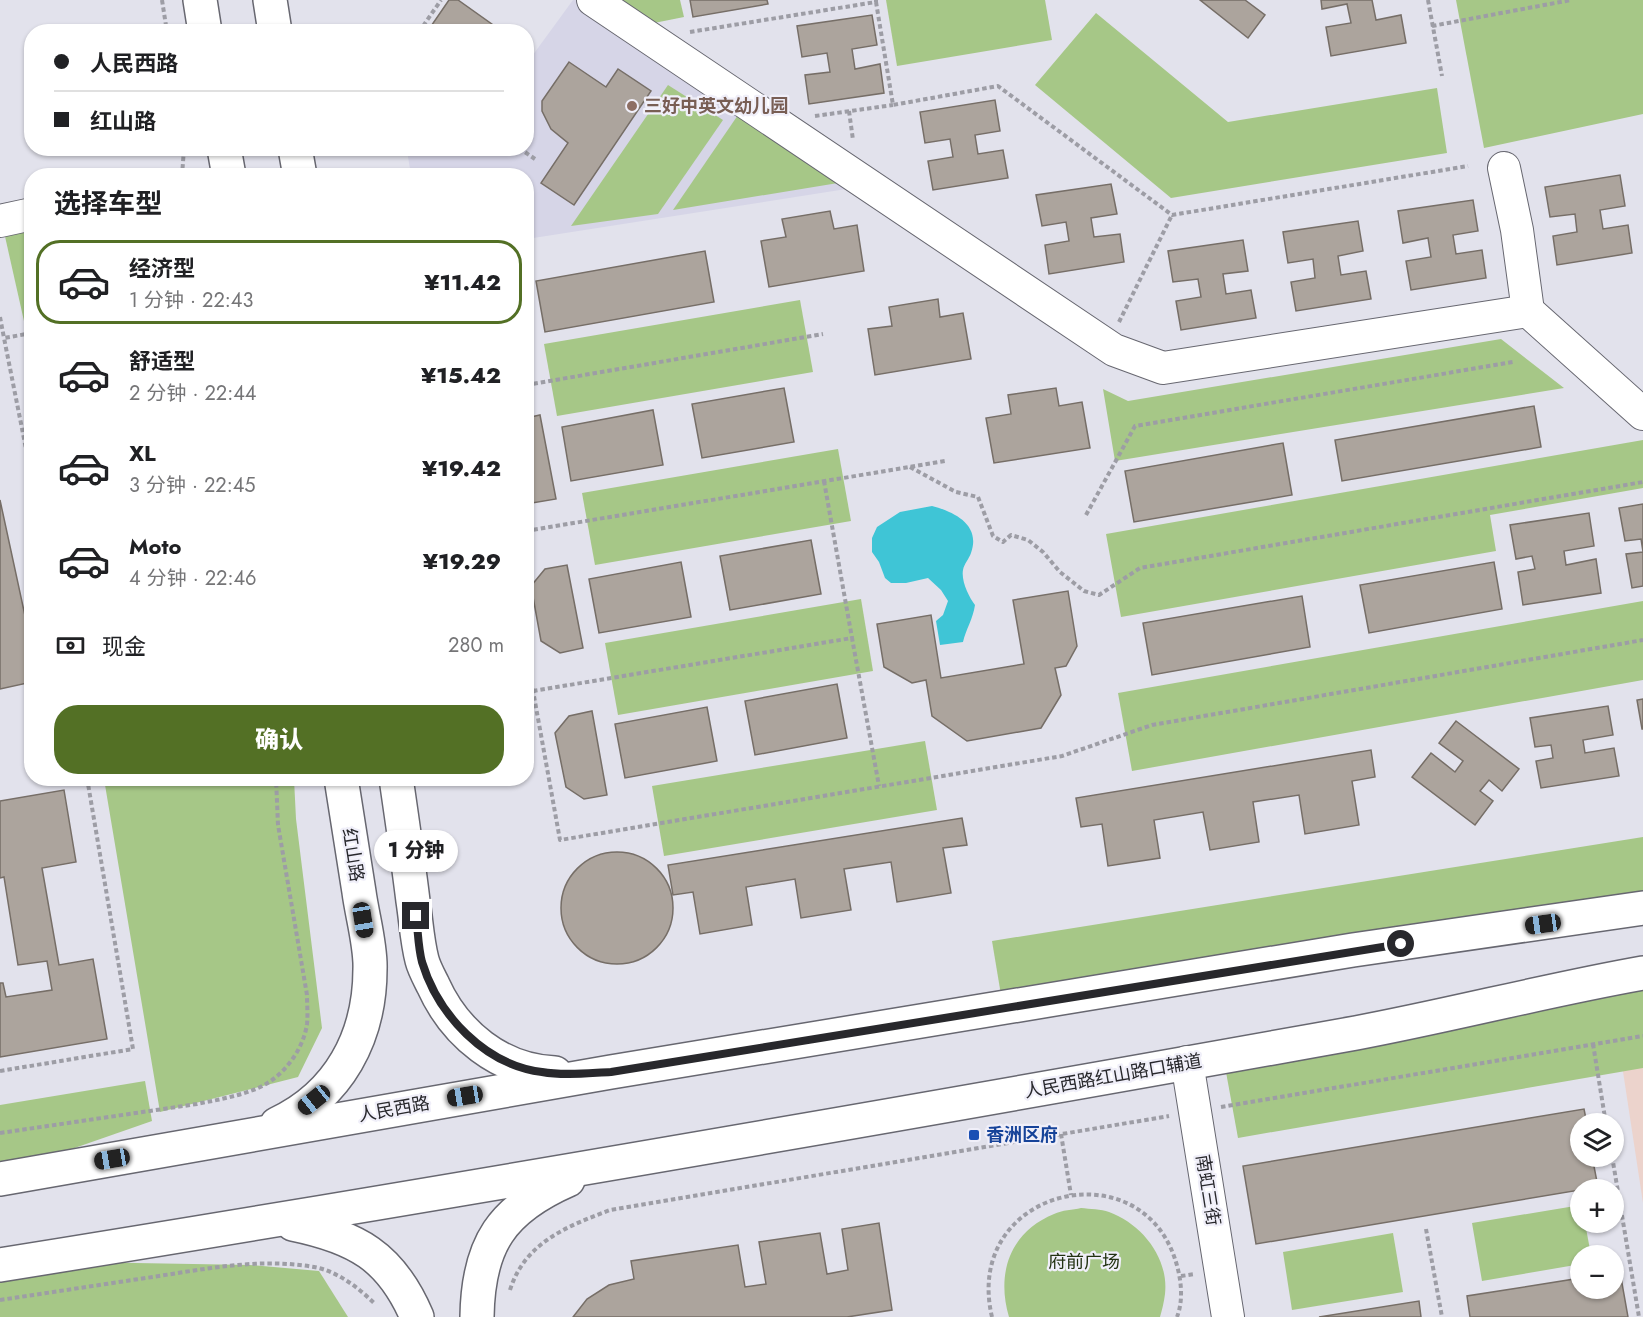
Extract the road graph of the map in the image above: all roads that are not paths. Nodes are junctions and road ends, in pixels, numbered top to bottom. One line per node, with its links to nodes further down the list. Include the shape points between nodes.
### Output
1 (200, 0): 4 (main road)
2 (270, 0): 5 (main road)
3 (593, 0): 9 (street, via 1114,350 1163,368)
4 (204, 24)
5 (274, 24)
6 (1504, 168): 9 (street)
7 (24, 216): 8 (street)
8 (0, 221)
9 (1528, 311): 10 (street)
10 (1643, 414)
11 (342, 786): 17 (main road, 红山路, via 370,968 361,1028 339,1075 325,1091 304,1109)
12 (397, 786): 16 (main road, via 422,961 453,1020 472,1040 513,1065 542,1072)
13 (1643, 908): 16 (main road, 人民西路, via 1353,950)
14 (1643, 973): 15 (main road, 人民西路红山路口辅道, via 1363,1031)
15 (1187, 1062): 18 (main road, 人民西路红山路口辅道); 24 (street, 南虹三街)
16 (611, 1072): 17 (main road, 人民西路)
17 (247, 1136): 19 (main road, 人民西路)
18 (621, 1162): 20 (main road); 23 (main road, via 545,1190 520,1206 501,1226 481,1272)
19 (0, 1179)
20 (265, 1222): 21 (main road); 22 (main road, via 315,1228 358,1245 398,1280)
21 (0, 1265)
22 (417, 1317)
23 (477, 1317)
24 (1228, 1317)

